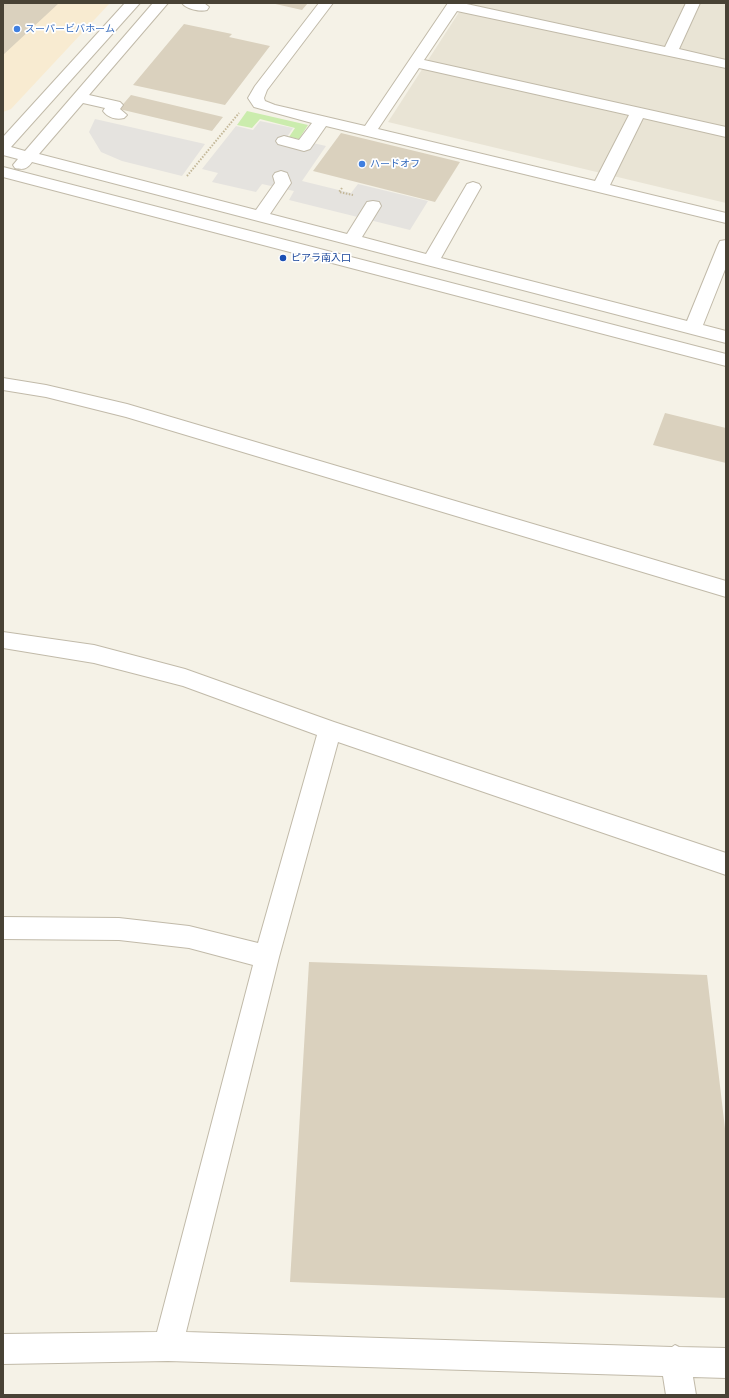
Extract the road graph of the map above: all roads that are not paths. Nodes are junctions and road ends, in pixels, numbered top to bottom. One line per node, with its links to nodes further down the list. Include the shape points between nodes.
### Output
1 (133, 3): 16 (street)
2 (161, 3): 9 (street)
3 (326, 3): 12 (street, via 297,29 256,98 259,104 270,108)
4 (693, 3): 6 (street)
5 (454, 5): 6 (street); 7 (street)
6 (670, 52): 8 (street)
7 (416, 63): 10 (street); 13 (street)
8 (726, 64)
9 (79, 98): 11 (street, via 115,105 111,111); 18 (street)
10 (638, 112): 14 (street); 22 (street)
11 (119, 115)
12 (322, 121): 13 (street); 15 (street, via 304,144)
13 (369, 131): 22 (street)
14 (726, 132)
15 (284, 141)
16 (3, 146)
17 (3, 150): 18 (street)
18 (29, 156): 19 (street); 24 (street)
19 (6, 176): 31 (street)
20 (288, 182): 24 (street)
21 (473, 187): 28 (street)
22 (600, 188): 25 (street)
23 (372, 206): 26 (street)
24 (260, 216): 26 (street)
25 (726, 218)
26 (352, 240): 28 (street)
27 (726, 245): 29 (street)
28 (432, 261): 29 (street)
29 (693, 328): 30 (street)
30 (726, 336)
31 (726, 360)
32 (3, 384): 33 (street, via 46,391 127,411)
33 (726, 589)
34 (3, 640): 35 (street, via 94,654 185,678)
35 (330, 730): 36 (street); 38 (street)
36 (726, 864)
37 (3, 928): 38 (street, via 119,929 189,937)
38 (267, 957): 39 (street)
39 (168, 1346): 40 (street); 41 (street)
40 (3, 1349)
41 (675, 1360): 42 (street); 43 (street)
42 (726, 1362)
43 (681, 1395)

